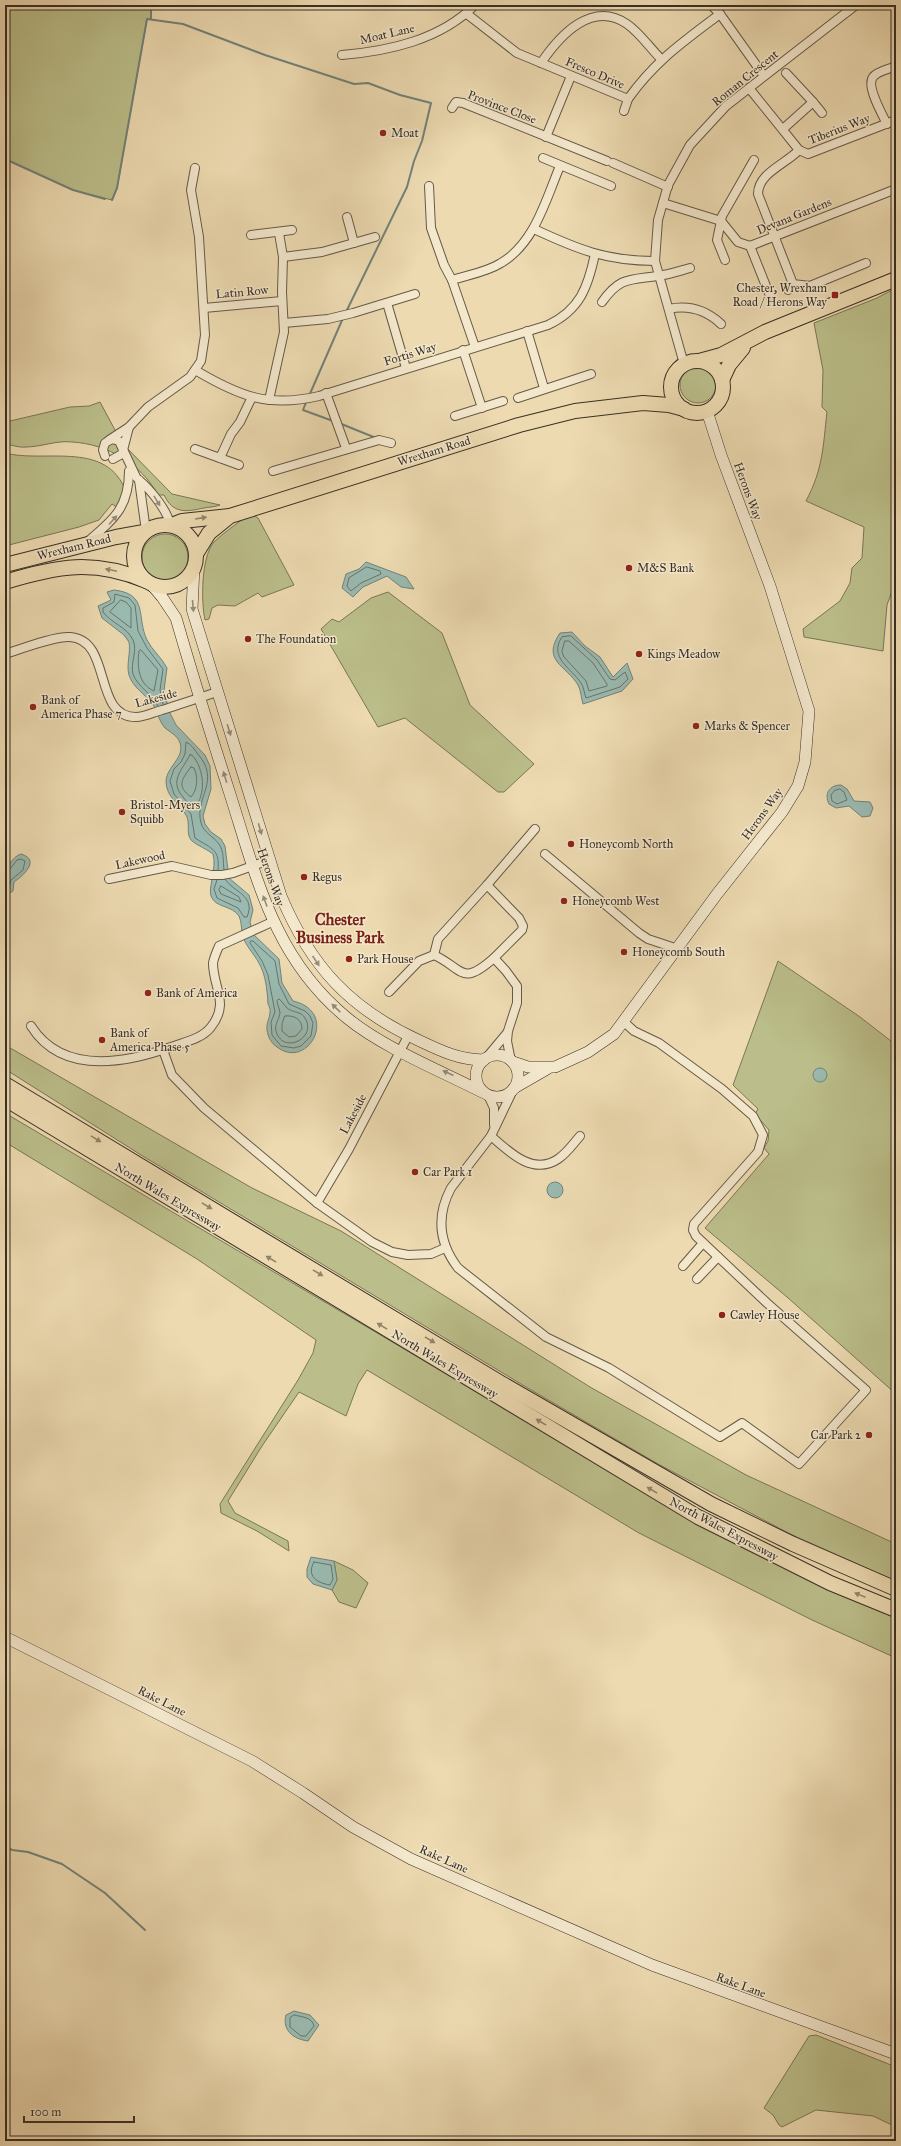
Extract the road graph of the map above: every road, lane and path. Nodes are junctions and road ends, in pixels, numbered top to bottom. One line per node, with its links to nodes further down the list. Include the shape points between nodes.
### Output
1 (475, 5): 4 (street, Moat Lane)
2 (711, 5): 5 (street)
3 (856, 5): 12 (street, Roman Crescent)
4 (467, 14): 6 (street, Moat Lane, via 415,42); 8 (street, Fresco Drive, via 517,53)
5 (720, 14): 7 (street, Fresco Drive); 12 (street)
6 (342, 55)
7 (661, 59): 8 (street, via 628,24 609,15 599,15 586,17 570,28 549,50); 14 (street, Fresco Drive)
8 (541, 63): 11 (street, Fresco Drive)
9 (896, 66): 20 (street, via 874,76 870,81 871,89)
10 (786, 73): 15 (street)
11 (571, 76): 14 (street, Fresco Drive); 22 (street, Province Close)
12 (764, 76): 13 (street, Roman Crescent)
13 (749, 88): 21 (street, Tiberius Way); 30 (street, Roman Crescent, via 726,106 690,145)
14 (628, 100): 17 (street)
15 (813, 102): 18 (street); 21 (street)
16 (452, 108): 22 (street, Province Close, via 456,102 463,103)
17 (624, 111)
18 (822, 113)
19 (896, 120): 20 (street, Tiberius Way)
20 (887, 124): 23 (street, Tiberius Way, via 813,153 808,154)
21 (783, 129): 23 (street, Tiberius Way)
22 (546, 137): 30 (street, Province Close)
23 (799, 150): 40 (street, via 763,178 758,186 758,194)
24 (543, 158): 26 (street)
25 (754, 160): 34 (street)
26 (560, 166): 29 (street); 35 (street)
27 (195, 168): 57 (street, via 192,190 199,237)
28 (430, 186): 51 (street, via 431,228)
29 (611, 186)
30 (668, 186): 32 (street, Roman Crescent)
31 (896, 189): 40 (street, Devana Gardens)
32 (663, 203): 34 (street); 46 (street, Roman Crescent, via 658,220)
33 (347, 217): 41 (street)
34 (721, 221): 42 (street, Devana Gardens, via 738,242); 45 (street, via 717,240)
35 (534, 229): 43 (street); 51 (street, via 521,246 501,263)
36 (292, 230): 37 (street)
37 (279, 233): 38 (street); 44 (street)
38 (251, 235)
39 (375, 237): 41 (street)
40 (775, 238): 42 (street, Devana Gardens); 47 (street, via 791,287 810,286)
41 (354, 243): 44 (street, via 322,252)
42 (750, 246): 53 (street)
43 (595, 254): 46 (street, via 628,261); 61 (street, Fortis Way, via 579,301 561,319)
44 (283, 257): 54 (street)
45 (725, 260)
46 (655, 261): 49 (street, Roman Crescent)
47 (866, 263)
48 (690, 268): 49 (street)
49 (659, 276): 55 (street, via 621,282); 58 (street, Roman Crescent)
50 (896, 279): 62 (highway)
51 (452, 280): 63 (street)
52 (415, 294): 56 (street)
53 (770, 296)
54 (282, 301): 57 (street, Latin Row); 59 (street)
55 (602, 302)
56 (387, 303): 59 (street, via 328,319); 67 (street)
57 (204, 308): 68 (street, via 204,349)
58 (669, 308): 60 (street, via 698,310 714,317); 66 (street, Roman Crescent)
59 (284, 323): 76 (street)
60 (721, 324)
61 (527, 332): 63 (street, Fortis Way); 72 (street)
62 (751, 340): 65 (highway, via 721,355); 70 (highway, via 735,356)
63 (475, 347): 64 (street, Fortis Way)
64 (463, 350): 67 (street, Fortis Way); 79 (street)
65 (699, 361): 66 (highway); 70 (highway, via 714,367)
66 (684, 364): 71 (highway)
67 (406, 368): 73 (street, Fortis Way)
68 (195, 370): 74 (street, Fortis Way); 83 (street, via 190,377 148,407)
69 (591, 374): 72 (street)
70 (722, 380): 81 (highway, via 721,395)
71 (671, 382): 78 (highway, Wrexham Road, via 666,389); 80 (highway, via 673,398)
72 (544, 388): 75 (street)
73 (326, 393): 76 (street, Fortis Way, via 298,401); 87 (street)
74 (252, 397): 76 (street, Fortis Way); 90 (street)
75 (518, 398)
76 (269, 400)
77 (503, 401): 79 (street)
78 (643, 403): 80 (highway, Wrexham Road); 96 (highway, Wrexham Road, via 575,411 519,425)
79 (482, 408): 82 (street)
80 (684, 409): 81 (highway, via 691,412)
81 (707, 411): 114 (street, Herons Way, via 797,669 809,711 809,735 805,762 791,799)
82 (455, 416)
83 (129, 427): 84 (street); 86 (street)
84 (109, 440): 86 (street, via 119,441); 89 (street, via 103,446)
85 (391, 443): 87 (street, via 379,440)
86 (122, 447): 91 (street, via 120,456); 95 (street)
87 (346, 448): 94 (street, via 339,453)
88 (195, 449): 90 (street)
89 (105, 456)
90 (220, 458): 92 (street)
91 (114, 459)
92 (239, 465)
93 (129, 471): 99 (street, one-way to 93, via 111,522 122,508 129,484)
94 (273, 471)
95 (136, 477)
96 (230, 516): 97 (highway, Wrexham Road, one-way to 96, via 182,521); 100 (highway, Wrexham Road, via 209,533)
97 (171, 525): 98 (highway, via 157,526); 98 (street, one-way to 97, via 139,480 151,491); 100 (highway, via 190,536)
98 (145, 532): 99 (highway, Wrexham Road); 103 (highway, via 134,548 134,562 137,570)
99 (83, 545): 101 (highway, Wrexham Road)
100 (195, 560): 103 (highway, via 183,581 163,587); 105 (street, Herons Way, one-way to 105, via 192,609)
101 (5, 566)
102 (5, 582): 103 (highway, Wrexham Road, one-way to 102, via 118,571 86,566 51,569)
103 (149, 583): 106 (street, Herons Way, via 176,618)
104 (5, 654): 106 (street, Lakeside, via 63,637 75,638 89,646 95,656 109,699 128,716 142,716)
105 (217, 692): 106 (street, Lakeside); 109 (street, Herons Way, one-way to 109)
106 (200, 698): 110 (street, Herons Way, one-way to 106)
107 (535, 829): 112 (street)
108 (545, 854): 114 (street, via 638,933)
109 (269, 860): 110 (street, Lakewood); 121 (street, Herons Way, one-way to 121, via 292,922 321,967 362,1007)
110 (252, 866): 111 (street, Lakewood, via 233,873 212,875 172,866); 113 (street, Herons Way, one-way to 110)
111 (109, 879)
112 (487, 885): 115 (street, via 438,938); 116 (street, via 519,918 523,926)
113 (272, 922): 122 (street, via 219,946 213,963 221,998 220,1010 211,1027 198,1038); 123 (street, Herons Way, one-way to 113, via 374,1037 347,1018 322,994 291,955)
114 (678, 949): 118 (street, Herons Way)
115 (434, 955): 116 (street, via 446,961 454,970 471,974 479,971); 117 (street, via 419,961)
116 (494, 958): 120 (street, via 516,986 517,1003)
117 (389, 992)
118 (624, 1022): 126 (street, Herons Way, via 599,1046 569,1062); 139 (street, via 634,1031 664,1046 722,1089 753,1116 763,1135 758,1152 694,1224 693,1230)
119 (31, 1026): 122 (street, via 48,1046 60,1054 86,1062 120,1060)
120 (508, 1031): 124 (street); 125 (street, via 507,1041)
121 (408, 1036): 123 (street, Lakeside); 124 (street, Herons Way, via 465,1059)
122 (163, 1050): 138 (street, via 172,1075 204,1108)
123 (401, 1051): 130 (street, Herons Way, one-way to 123); 138 (street, Lakeside)
124 (486, 1058): 125 (street, via 499,1055); 130 (street, via 476,1073 477,1084)
125 (512, 1061): 126 (street, Herons Way, via 528,1067); 129 (street, via 518,1074)
126 (547, 1068): 129 (street, Herons Way, via 524,1080)
127 (5, 1081): 133 (highway)
128 (5, 1084): 133 (highway, North Wales Expressway)
129 (513, 1090): 130 (street, via 502,1097); 134 (street)
130 (485, 1094): 134 (street, via 494,1108)
131 (5, 1099): 137 (highway, North Wales Expressway)
132 (5, 1105): 137 (highway)
133 (62, 1118): 144 (highway, North Wales Expressway, one-way to 144, via 494,1379 711,1504 793,1544)
134 (494, 1126): 135 (street)
135 (491, 1136): 136 (street, via 522,1160 542,1164 559,1158); 140 (street, via 446,1198 440,1224)
136 (580, 1136)
137 (144, 1182): 145 (highway, North Wales Expressway, one-way to 137, via 830,1583 698,1517)
138 (317, 1203): 140 (street, via 372,1242 392,1252 422,1255)
139 (703, 1243): 141 (street); 142 (street)
140 (446, 1248): 141 (street, via 458,1268 546,1338 609,1368 720,1437 742,1424 799,1464 866,1390)
141 (718, 1257): 143 (street)
142 (682, 1266)
143 (698, 1278)
144 (896, 1589)
145 (896, 1610)
146 (5, 1637): 147 (street, Rake Lane, via 252,1761 353,1827 411,1859 652,1965)
147 (896, 2054)

